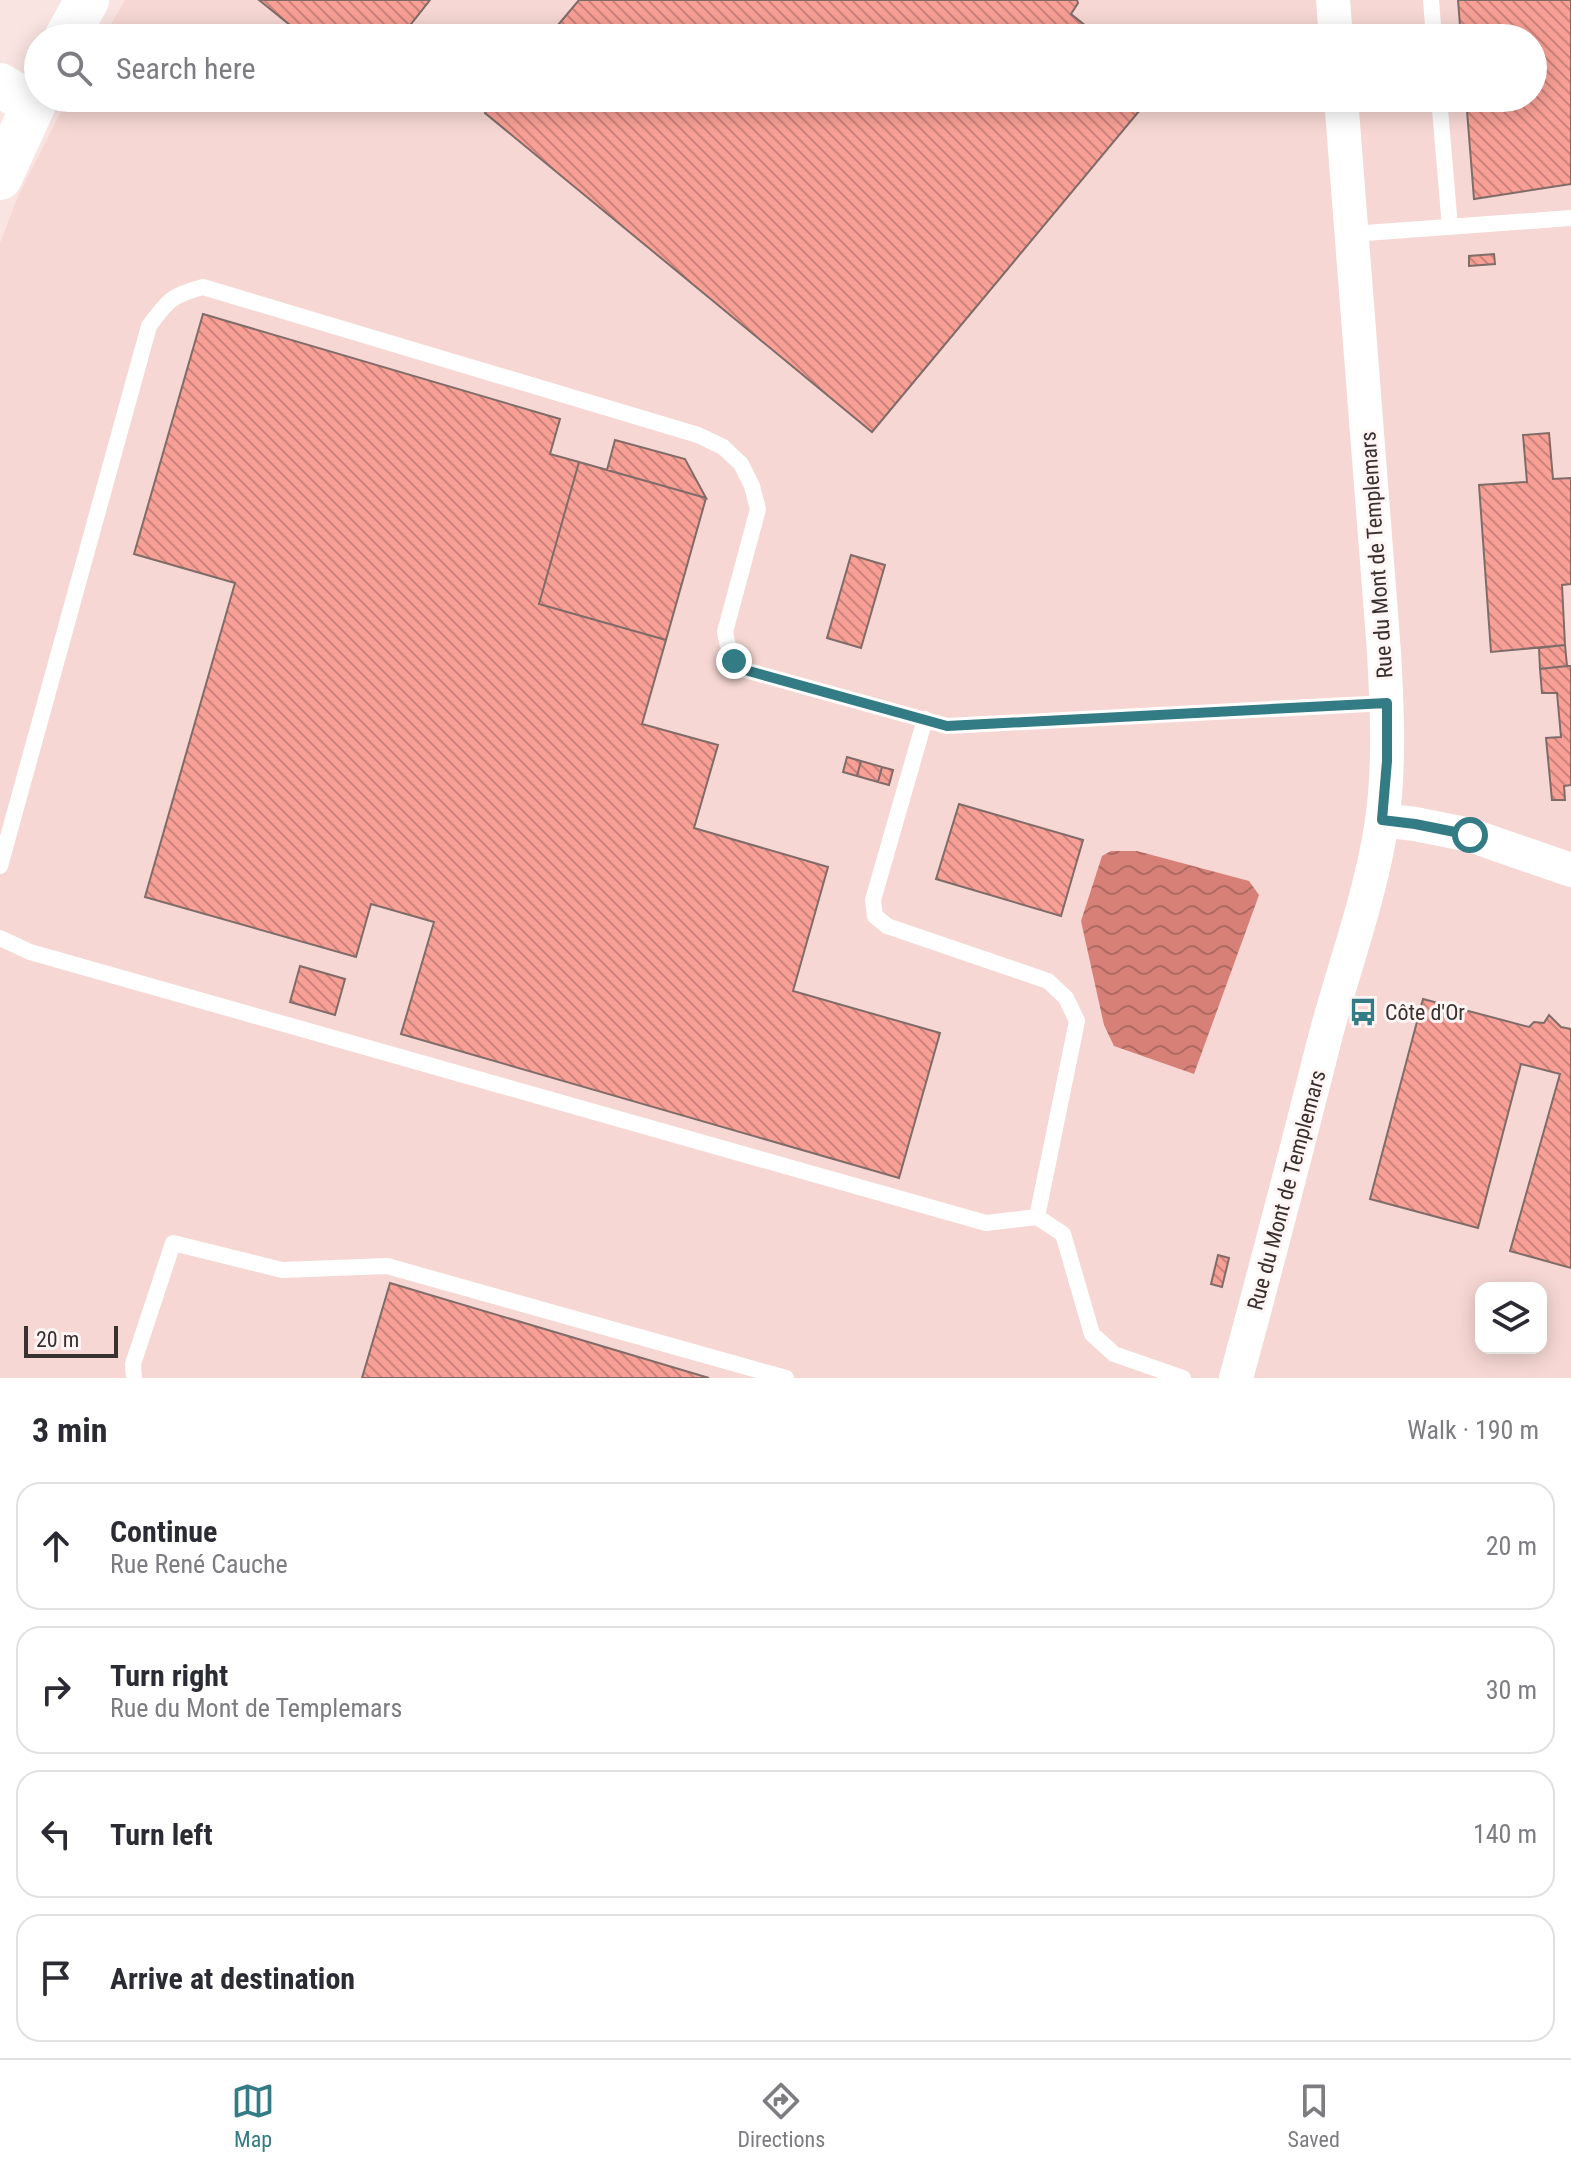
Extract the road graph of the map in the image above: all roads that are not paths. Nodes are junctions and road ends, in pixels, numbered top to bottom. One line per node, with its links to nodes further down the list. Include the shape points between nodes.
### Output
1 (87, 0): 4 (main road)
2 (1333, 0): 5 (street)
3 (1431, 0): 6 (lane)
4 (74, 24)
5 (1335, 24)
6 (1433, 24)
7 (24, 95): 10 (main road)
8 (1342, 112): 13 (street, Rue du Mont de Templemars)
9 (1440, 112): 12 (lane)
10 (1, 172)
11 (1571, 218): 12 (lane)
12 (1450, 227): 13 (lane)
13 (1352, 234): 14 (street, Rue du Mont de Templemars)
14 (1387, 703): 15 (lane, via 947,726); 16 (street, Rue du Mont de Templemars)
15 (925, 719): 17 (lane, via 745,670 734,661 725,632 758,509 741,464 723,447 698,435 203,287 178,293 149,326); 20 (lane, via 873,900 875,916 887,926 1048,981 1066,998 1077,1021)
16 (1382, 820): 18 (street, via 1470,835); 24 (street, Rue du Mont de Templemars)
17 (0, 866)
18 (1571, 870)
19 (0, 938): 20 (lane, via 30,952 986,1223)
20 (1037, 1217): 23 (lane, via 1063,1234 1092,1334 1114,1354)
21 (134, 1378): 22 (lane, via 133,1364 173,1243 282,1270 387,1266)
22 (786, 1378)
23 (1183, 1378)
24 (1236, 1378)

